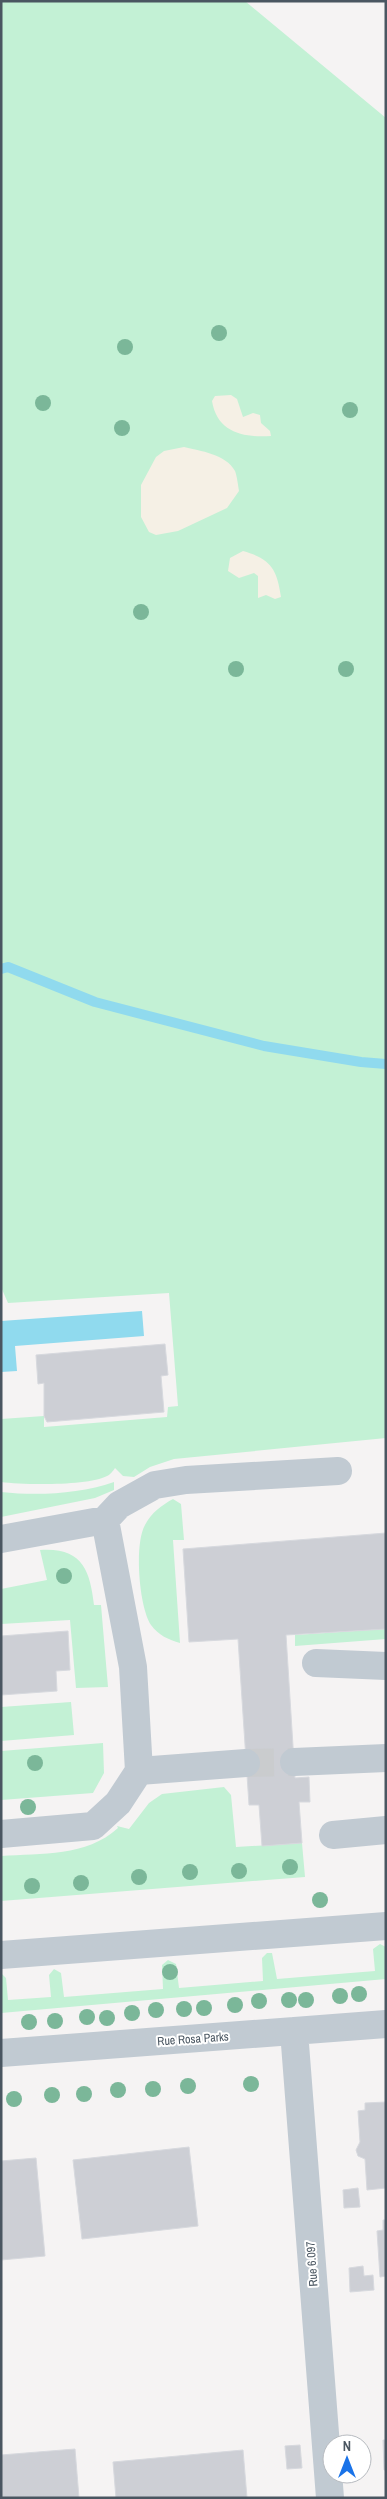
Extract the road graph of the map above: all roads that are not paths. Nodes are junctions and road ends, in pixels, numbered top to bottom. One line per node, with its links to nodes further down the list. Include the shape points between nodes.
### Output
1 (338, 1470): 2 (street, via 155,1485 120,1505)
2 (105, 1520): 3 (street); 9 (street, via 133,1667)
3 (1, 1539)
4 (316, 1663): 5 (street)
5 (386, 1666)
6 (386, 1758): 7 (street)
7 (294, 1762)
8 (246, 1763): 9 (street)
9 (139, 1771): 11 (street, via 118,1803 92,1826)
10 (386, 1830): 12 (street)
11 (1, 1834)
12 (333, 1835)
13 (386, 1926): 14 (street)
14 (1, 1955)
15 (386, 2024): 16 (street, Rue Rosa Parks)
16 (294, 2031): 17 (street, Rue Rosa Parks); 18 (street, Rue 6.097)
17 (1, 2053)
18 (330, 2498)

